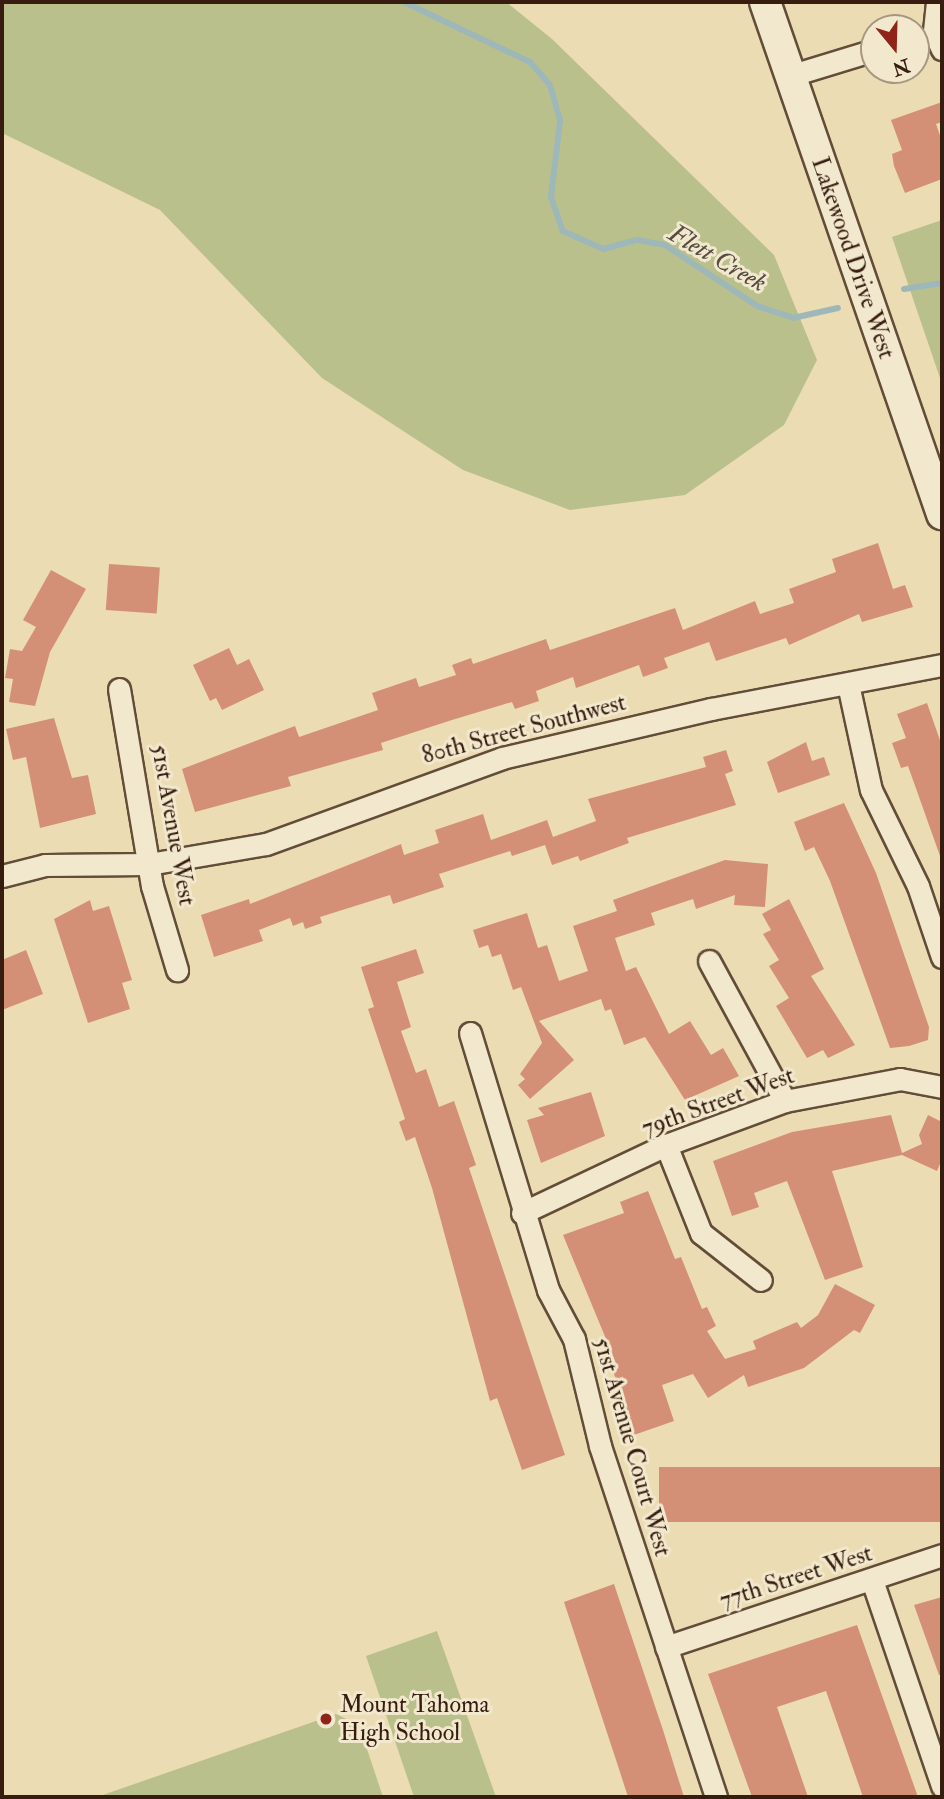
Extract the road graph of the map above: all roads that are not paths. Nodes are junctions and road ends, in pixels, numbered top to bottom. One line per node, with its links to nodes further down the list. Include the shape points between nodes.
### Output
1 (765, 2): 5 (main road, Lakewood Drive West)
2 (937, 2): 3 (street)
3 (931, 39)
4 (860, 54): 5 (street)
5 (789, 76): 6 (main road, Lakewood Drive West)
6 (942, 514)
7 (942, 665): 8 (street, 80th Street Southwest)
8 (848, 684): 10 (street, 80th Street Southwest, via 711,709 502,758 266,844); 12 (street, via 863,765 918,886)
9 (119, 689): 10 (street, 51st Avenue West)
10 (149, 864): 11 (street, 80th Street Southwest, via 45,865); 14 (street, 51st Avenue West)
11 (2, 876)
12 (942, 957)
13 (709, 961): 17 (street)
14 (177, 970)
15 (470, 1033): 19 (street, 51st Avenue Court West)
16 (942, 1087): 17 (street, 79th Street West, via 900,1079)
17 (785, 1101): 18 (street, 79th Street West)
18 (666, 1145): 19 (street, 79th Street West); 20 (street, via 701,1233)
19 (522, 1213): 23 (street, 51st Avenue Court West, via 548,1290 574,1339 600,1446)
20 (761, 1280)
21 (942, 1555): 22 (street, 77th Street West)
22 (872, 1580): 23 (street, 77th Street West); 24 (street)
23 (666, 1647): 25 (street, 51st Avenue Court West)
24 (942, 1786)
25 (716, 1797)

